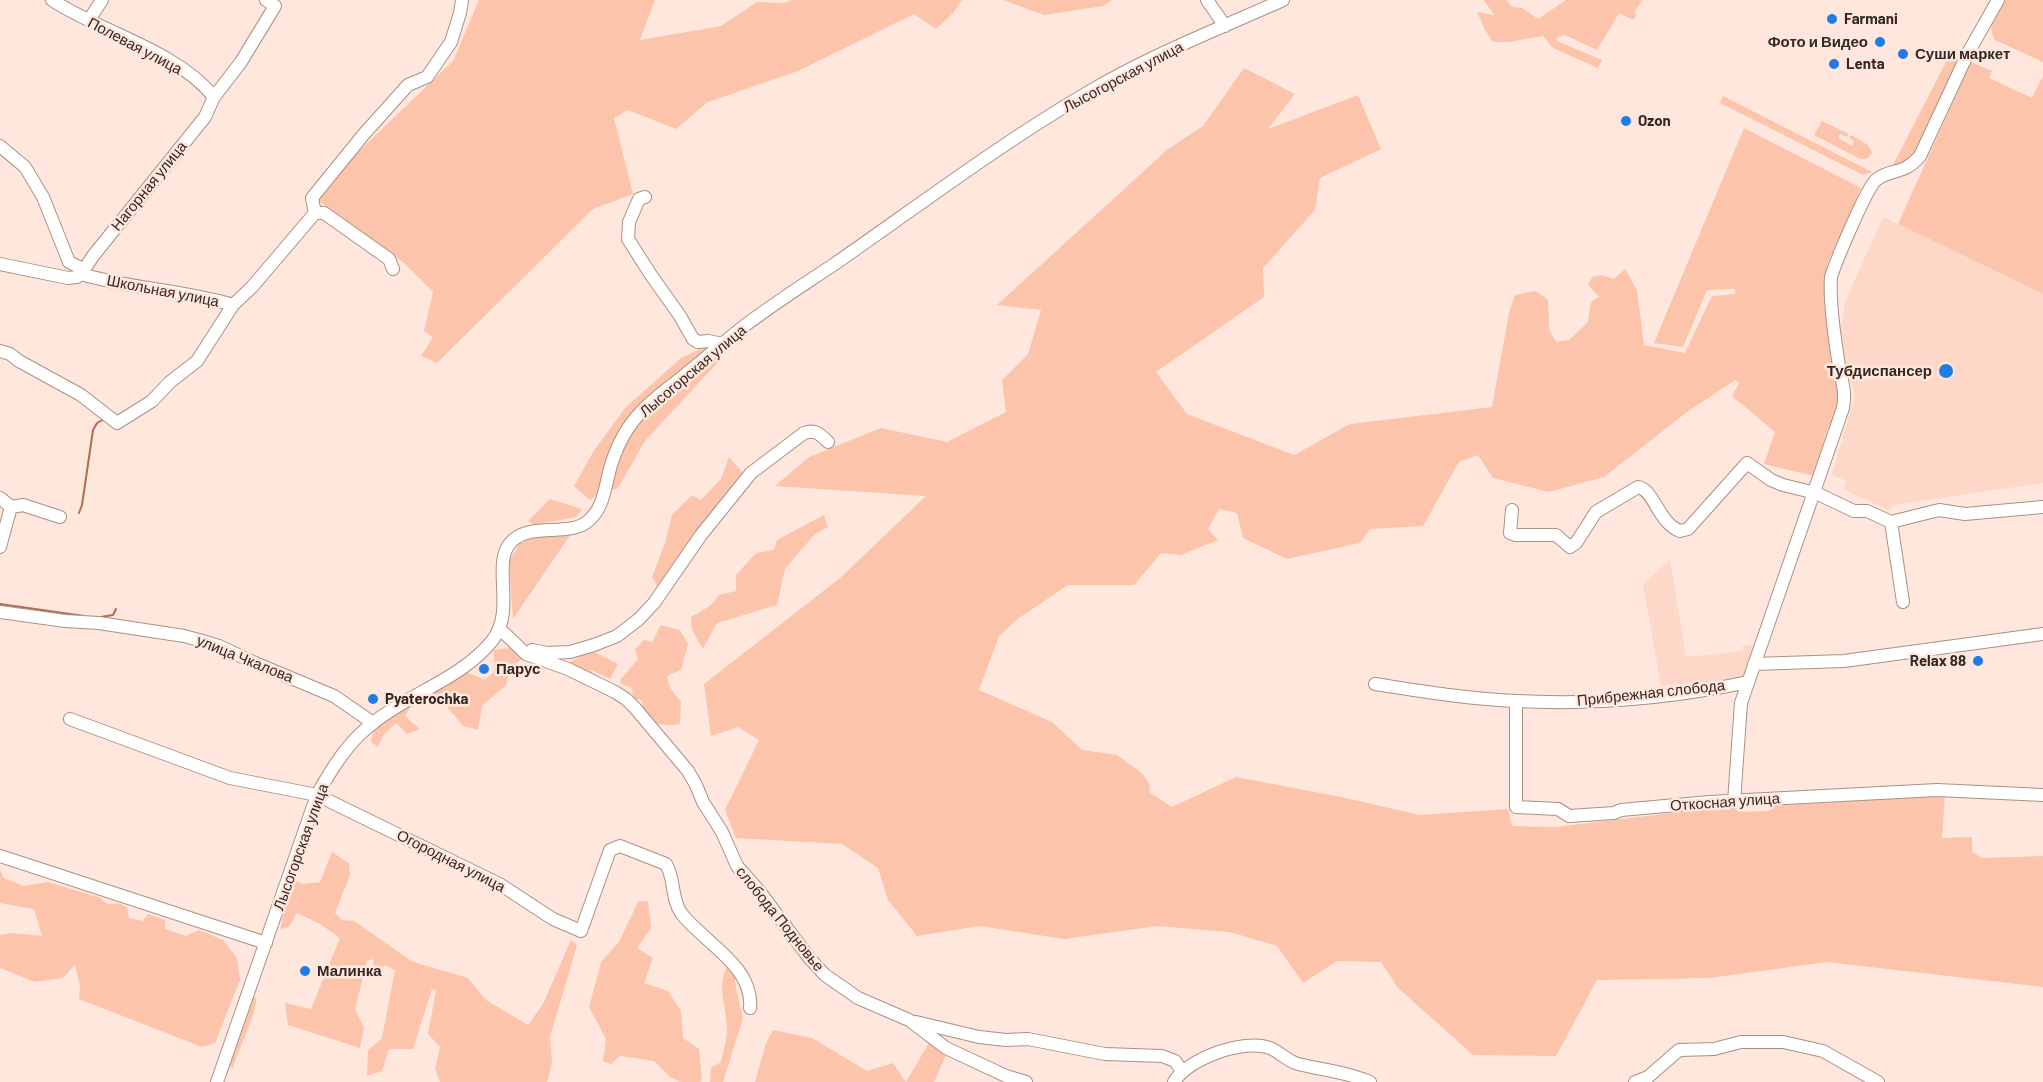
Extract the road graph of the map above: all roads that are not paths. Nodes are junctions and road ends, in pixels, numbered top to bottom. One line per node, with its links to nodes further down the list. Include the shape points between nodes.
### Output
1 (52, 0): 10 (street, Полевая улица)
2 (102, 0): 10 (street)
3 (266, 0): 12 (street, Нагорная улица, via 275,6)
4 (462, 0): 15 (street, via 451,42 427,77 408,85 364,134 312,198)
5 (1207, 0): 11 (street)
6 (1283, 0): 11 (street, Лысогорская улица)
7 (1991, 0): 9 (street)
8 (1998, 0): 9 (street)
9 (1986, 18): 23 (street, via 1920,156 1912,165 1884,175 1870,186 1836,263 1830,290 1846,395)
10 (89, 20): 12 (street, Полевая улица, via 174,65)
11 (1224, 26): 20 (street, Лысогорская улица, via 1088,92)
12 (214, 97): 18 (street, Нагорная улица, via 205,117)
13 (0, 146): 18 (street, via 26,168 43,197 69,262)
14 (645, 197): 20 (street, via 639,199 629,222 628,239 693,339)
15 (315, 213): 17 (street, via 324,213 389,259); 19 (street)
16 (0, 264): 18 (street, Школьная улица, via 68,278 77,277)
17 (393, 269)
18 (82, 271): 19 (street, Школьная улица, via 111,283)
19 (233, 305): 21 (street, Школьная улица, via 197,361 152,401 117,423 81,395)
20 (723, 344): 33 (street, Лысогорская улица, via 642,411 623,436 604,495 586,523 571,529 523,534 511,542 503,559 505,606)
21 (0, 351)
22 (828, 442): 35 (street, via 812,430 804,433 752,473 701,535 654,603 617,636 570,652 532,650)
23 (1816, 493): 27 (street, via 1771,480 1747,463 1688,529 1680,531 1667,523 1649,493 1638,487 1596,512 1570,547 1556,535 1510,533); 29 (street, via 1854,511 1867,511); 36 (street)
24 (0, 498): 25 (street)
25 (12, 507): 28 (street, via 23,506); 30 (street)
26 (2043, 507): 29 (street, via 1965,514 1939,510)
27 (1512, 510)
28 (60, 517)
29 (1891, 522): 31 (street)
30 (0, 547)
31 (1903, 602)
32 (0, 612): 41 (street, улица Чкалова, via 199,640 334,696)
33 (500, 630): 35 (street); 41 (street, Лысогорская улица, via 470,662)
34 (2043, 634): 36 (street, via 1845,661)
35 (527, 654): 48 (street, слобода Подновье, via 568,669 626,699 688,771 737,866 810,959 838,986)
36 (1754, 664): 37 (street)
37 (1748, 682): 39 (street, Прибрежная слобода, via 1705,691 1597,702); 44 (street, via 1742,703)
38 (1375, 684): 39 (street, Прибрежная слобода)
39 (1516, 701): 44 (street, Откосная улица, via 1516,807 1557,809 1569,816)
40 (70, 719): 42 (street, Огородная улица, via 230,778)
41 (372, 723): 42 (street, Лысогорская улица, via 341,755)
42 (317, 795): 46 (street, Лысогорская улица); 47 (street, Огородная улица, via 501,885 553,919 581,931 610,850 620,846 666,864 680,910 739,969)
43 (2043, 795): 44 (street, Откосная улица, via 1937,790)
44 (1734, 801)
45 (0, 855): 46 (street)
46 (266, 942): 50 (street, Лысогорская улица)
47 (750, 1008)
48 (909, 1020): 49 (street, via 980,1037 1028,1039 1105,1054 1162,1056 1174,1061); 51 (street, слобода Подновье, via 946,1048)
49 (1182, 1071): 52 (street); 53 (street, via 1224,1050 1251,1046 1269,1048 1294,1063)
50 (217, 1082)
51 (1026, 1082)
52 (1174, 1082)
53 (1370, 1082)
54 (1635, 1082): 55 (street, via 1648,1077 1679,1050 1714,1049 1741,1042 1783,1042 1823,1051)
55 (1878, 1082)

